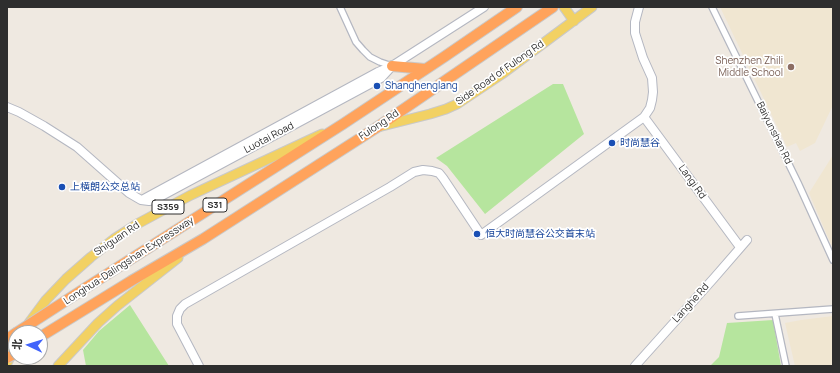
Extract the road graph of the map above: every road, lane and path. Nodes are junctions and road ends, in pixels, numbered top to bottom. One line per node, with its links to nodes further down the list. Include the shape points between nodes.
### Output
1 (340, 7): 10 (street, via 356,42 363,50 370,57)
2 (484, 7): 10 (street, Luotai Road)
3 (517, 7): 11 (highway, S31)
4 (564, 7): 9 (main road)
5 (592, 7): 9 (main road, Side Road of Fulong Rd)
6 (638, 7): 13 (street, via 635,33 652,78 653,92 650,108)
7 (712, 7): 19 (street, Baiyunshan Rd)
8 (552, 8): 15 (highway, Fulong Rd / S31)
9 (574, 20): 15 (main road, Side Road of Fulong Rd, via 457,104)
10 (392, 66): 11 (highway); 12 (street, Luotai Road, via 141,200 129,193 77,147)
11 (425, 69): 14 (highway, S31)
12 (7, 107)
13 (644, 117): 18 (street, Langi Rd); 27 (street, via 481,235 439,173 423,170 414,172 185,304 177,316 177,324)
14 (343, 124): 23 (highway, Longhua-Dalingshan Expressway / S31, bridge); 24 (main road, Shiguan Rd / S359, via 191,195 139,223 114,239 66,279 46,300)
15 (376, 128): 16 (highway, Fulong Rd / S31)
16 (203, 239): 25 (highway, Longhua-Dalingshan Expressway / S31); 26 (main road, via 117,306)
17 (747, 240): 18 (street, Langhe Rd)
18 (740, 247): 28 (street, Langhe Rd)
19 (833, 260)
20 (833, 309): 21 (street)
21 (775, 314): 22 (street); 29 (street)
22 (738, 316)
23 (28, 325)
24 (28, 325)
25 (48, 333)
26 (58, 366)
27 (199, 366)
28 (635, 366)
29 (786, 366)

